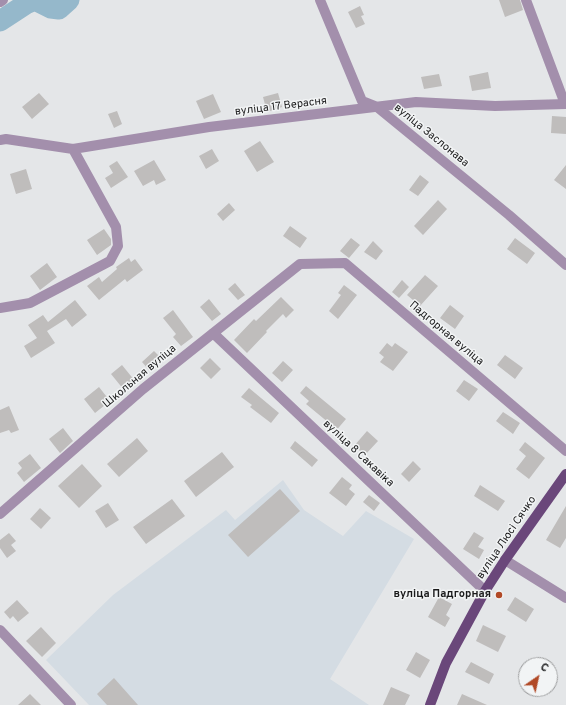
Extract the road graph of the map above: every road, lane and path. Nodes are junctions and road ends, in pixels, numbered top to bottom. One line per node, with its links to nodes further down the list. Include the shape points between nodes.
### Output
1 (3, 0): 4 (street)
2 (320, 0): 6 (street, вуліца Заслонава, via 362,101)
3 (526, 0): 5 (street)
4 (0, 2)
5 (565, 104): 6 (street, вуліца 17 Верасня, via 495,106 416,102)
6 (377, 107): 8 (street, вуліца 17 Верасня, via 209,128); 10 (street, вуліца Заслонава)
7 (0, 140): 8 (street, вуліца 17 Верасня)
8 (72, 149): 11 (street, via 116,227 118,246 110,261 30,303)
9 (300, 264): 12 (street, Школьная вуліца); 13 (street, Падгорная вуліца, via 345,263)
10 (566, 265)
11 (0, 308)
12 (213, 333): 15 (street, Школьная вуліца, via 143,389); 17 (street, вуліца 8 Сакавіка)
13 (566, 451)
14 (566, 474): 16 (main road, вуліца Люсі Сячко)
15 (1, 511)
16 (505, 560): 17 (main road, вуліца Люсі Сячко); 18 (street)
17 (485, 591): 21 (main road, вуліца Люсі Сячко, via 446,663)
18 (566, 598)
19 (0, 630): 20 (street)
20 (71, 705)
21 (430, 705)

